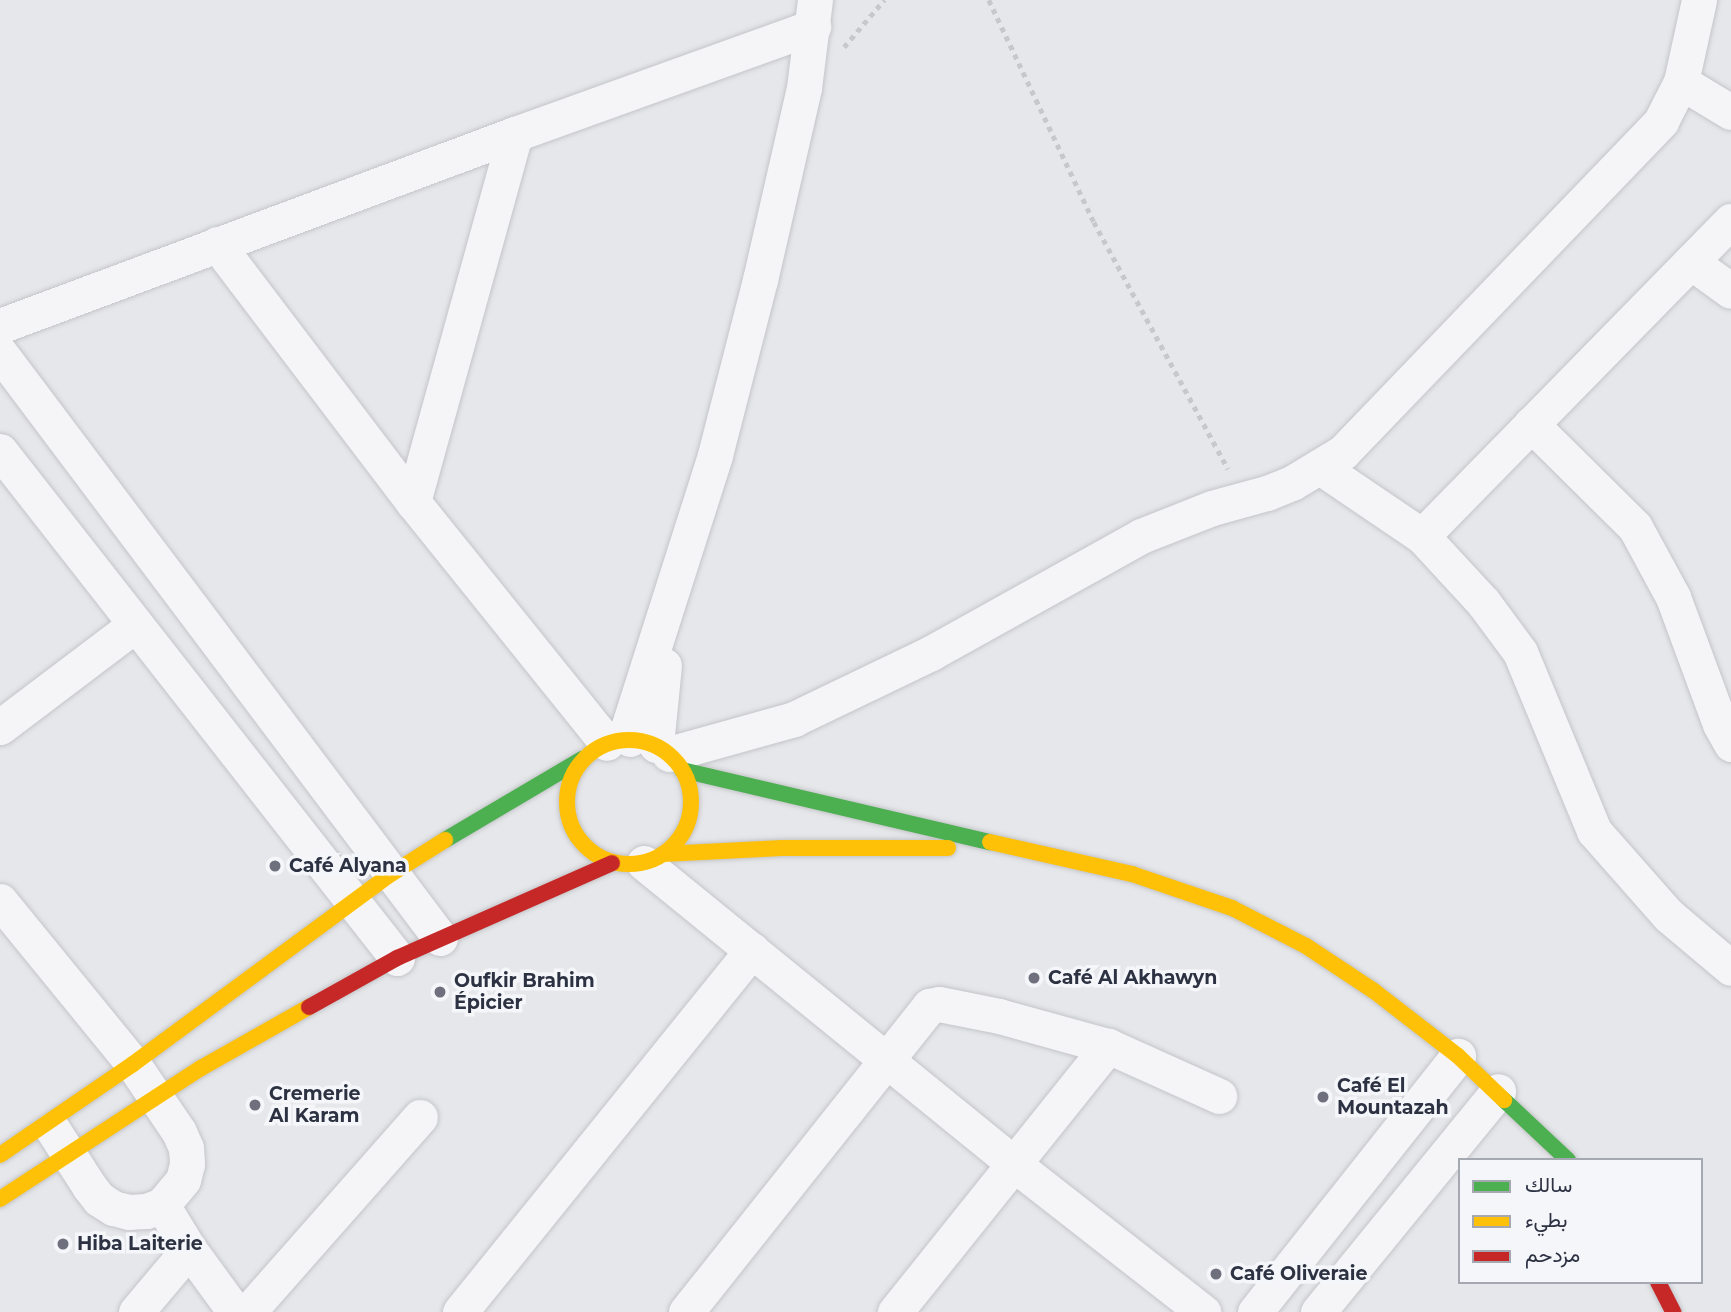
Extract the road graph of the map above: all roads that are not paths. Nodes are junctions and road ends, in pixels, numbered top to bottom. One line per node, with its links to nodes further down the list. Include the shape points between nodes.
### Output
1 (1699, 0): 3 (street)
2 (814, 14): 5 (street); 21 (street, via 793,140 760,281 671,602)
3 (1681, 82): 4 (street); 14 (street, via 1669,110 1649,135 1359,437)
4 (1731, 112)
5 (515, 134): 7 (street); 15 (street)
6 (1731, 221): 8 (street)
7 (217, 244): 10 (street); 15 (street)
8 (1691, 262): 9 (street); 12 (street)
9 (1731, 291)
10 (0, 326)
11 (0, 353): 24 (street)
12 (1531, 424): 16 (street); 18 (street, via 1634,527)
13 (0, 451): 17 (street)
14 (1320, 467): 16 (street); 21 (street, via 1292,483 1141,536 931,653 794,719)
15 (413, 502): 21 (street)
16 (1422, 536): 30 (street, via 1483,602 1520,652 1594,831 1668,915)
17 (135, 625): 19 (street); 26 (street)
18 (1721, 684): 20 (street, via 1720,724)
19 (0, 727)
20 (1731, 744)
21 (638, 752): 22 (main road, via 805,801); 23 (main road, via 691,797 687,824 677,841); 23 (main road, via 571,777 566,798 568,819 593,853); 24 (main road, via 531,787)
22 (1023, 848): 23 (main road, via 782,848); 32 (main road, via 1132,874 1232,908 1306,946)
23 (640, 860): 27 (main road); 28 (street)
24 (391, 874): 26 (main road); 27 (street)
25 (0, 901): 34 (street)
26 (354, 903): 29 (street); 34 (main road)
27 (440, 938): 29 (main road)
28 (752, 950): 33 (street); 51 (street)
29 (397, 958): 37 (main road)
30 (1731, 968)
31 (1108, 1046): 33 (street, via 939,1004 922,1011); 36 (street); 43 (street)
32 (1458, 1056): 35 (main road); 55 (street)
33 (887, 1058): 43 (street); 52 (street)
34 (132, 1064): 37 (street); 39 (main road)
35 (1498, 1091): 42 (main road); 56 (street)
36 (1219, 1096)
37 (156, 1097): 40 (main road); 45 (street, via 179,1132 187,1164 183,1180)
38 (419, 1117): 50 (street)
39 (48, 1121): 40 (street); 41 (main road)
40 (68, 1154): 44 (main road); 45 (street, via 99,1199 113,1208 146,1211)
41 (0, 1155)
42 (1566, 1158)
43 (1015, 1165): 53 (street); 54 (street)
44 (0, 1199)
45 (162, 1205): 46 (street)
46 (189, 1249): 48 (street); 49 (street)
47 (1659, 1284): 57 (main road)
48 (136, 1312)
49 (235, 1312)
50 (248, 1312)
51 (460, 1312)
52 (686, 1312)
53 (895, 1312)
54 (1203, 1312)
55 (1255, 1312)
56 (1318, 1312)
57 (1673, 1312)

